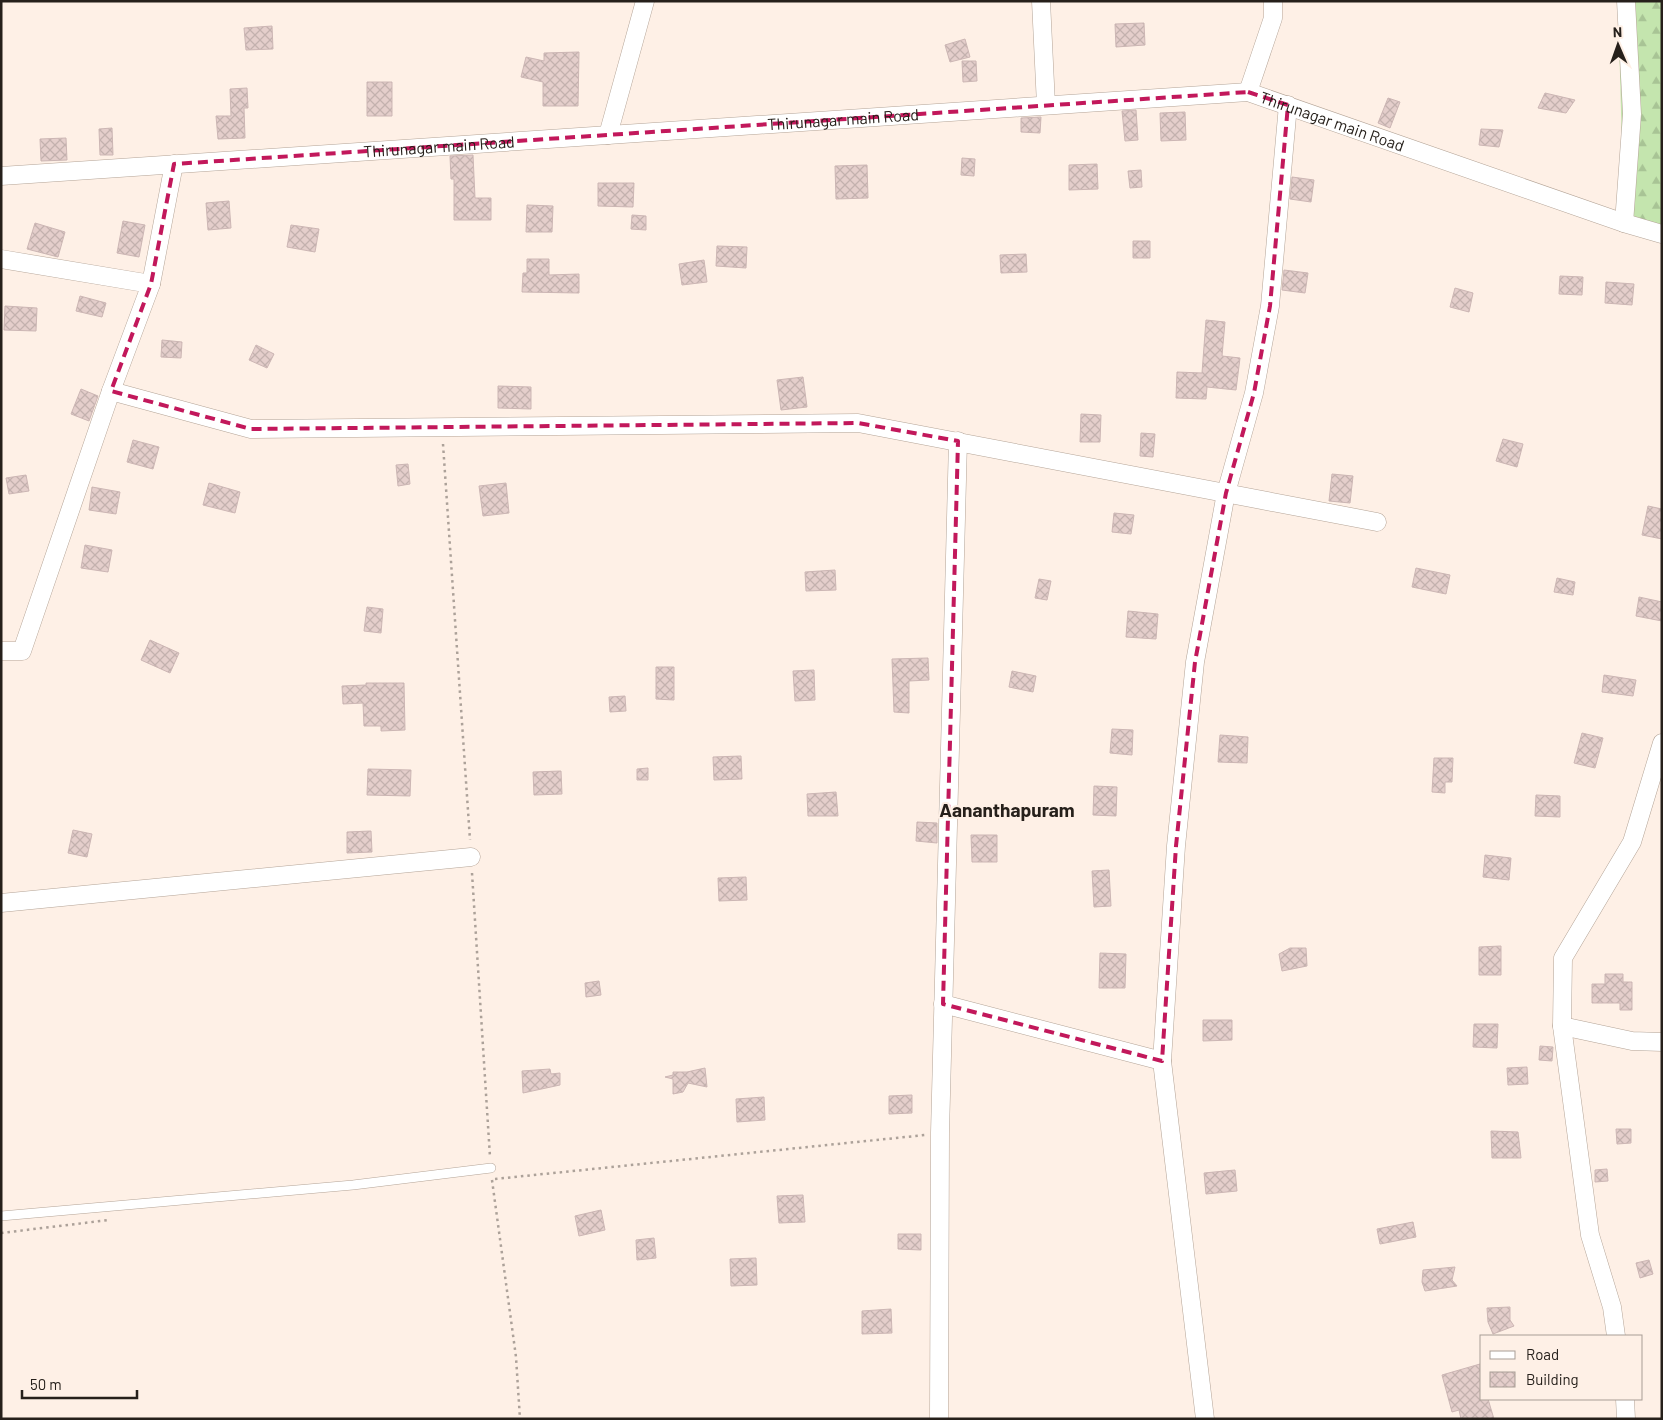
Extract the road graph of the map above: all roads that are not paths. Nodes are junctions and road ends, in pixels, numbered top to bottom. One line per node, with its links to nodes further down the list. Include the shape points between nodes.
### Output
1 (645, 1): 8 (street)
2 (1041, 1): 6 (street)
3 (1273, 1): 5 (street, via 1273,18)
4 (1626, 1): 11 (street, via 1632,114)
5 (1248, 92): 6 (street, Thirunagar main Road); 7 (street, Thirunagar main Road)
6 (1046, 105): 8 (street, Thirunagar main Road)
7 (1288, 105): 11 (street, Thirunagar main Road); 17 (street, via 1270,306 1254,392)
8 (608, 135): 9 (street, Thirunagar main Road)
9 (174, 164): 10 (street, Thirunagar main Road); 14 (street)
10 (1, 176)
11 (1624, 223): 12 (street, Thirunagar main Road)
12 (1662, 234)
13 (1, 259): 14 (street)
14 (151, 284): 15 (street)
15 (111, 390): 16 (street, via 251,429 858,423); 19 (street, via 22,651)
16 (958, 441): 17 (street); 23 (street)
17 (1226, 494): 18 (street); 26 (street, via 1195,662 1176,846)
18 (1377, 522)
19 (1, 651)
20 (1662, 743): 24 (street, via 1632,842 1562,958)
21 (471, 857): 22 (street)
22 (1, 903)
23 (943, 1004): 26 (street); 31 (street)
24 (1562, 1026): 25 (street, via 1632,1041); 29 (street, via 1590,1235 1612,1307)
25 (1662, 1042)
26 (1162, 1061): 32 (street)
27 (491, 1168): 28 (lane, via 353,1185)
28 (1, 1216)
29 (1616, 1335)
30 (1625, 1400): 33 (street)
31 (939, 1419)
32 (1205, 1419)
33 (1626, 1419)

